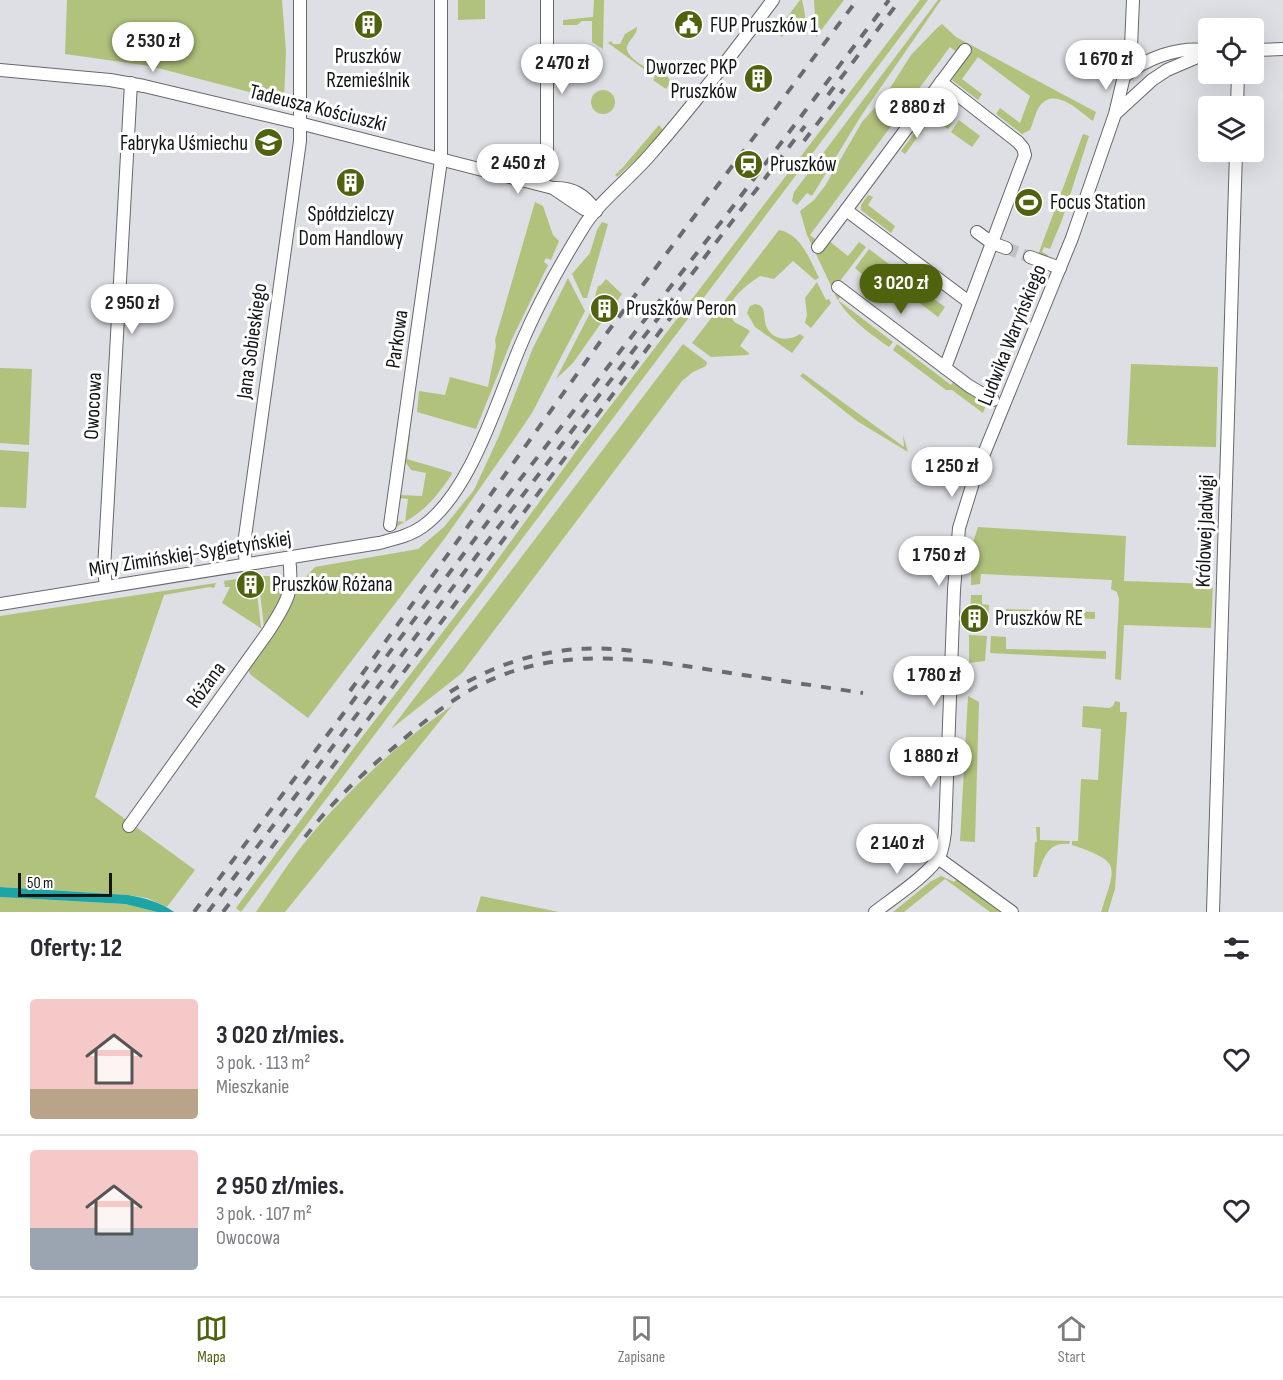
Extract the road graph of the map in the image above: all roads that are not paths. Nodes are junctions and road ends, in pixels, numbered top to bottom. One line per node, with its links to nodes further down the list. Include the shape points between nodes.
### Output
1 (300, 0): 16 (street, Jana Sobieskiego)
2 (441, 0): 17 (street, Parkowa)
3 (547, 0): 19 (street)
4 (773, 0): 21 (street, Miry Zimińskiej-Sygietyńskiej, via 672,130)
5 (1133, 0): 12 (street, Ludwika Waryńskiego)
6 (1283, 48): 7 (street)
7 (1264, 49)
8 (965, 50): 13 (street)
9 (1198, 50): 12 (street, via 1147,61)
10 (1198, 56): 15 (street, via 1152,80)
11 (0, 70): 14 (street, Tadeusza Kościuszki)
12 (1125, 75): 15 (street, Ludwika Waryńskiego)
13 (941, 82): 20 (street); 23 (street, via 1023,148 1023,162)
14 (131, 83): 16 (street, Tadeusza Kościuszki); 35 (street, Owocowa)
15 (1115, 114): 27 (street, Ludwika Waryńskiego)
16 (299, 123): 17 (street, Tadeusza Kościuszki); 34 (street, Jana Sobieskiego, via 300,141 244,543)
17 (441, 160): 19 (street, Tadeusza Kościuszki); 32 (street, Parkowa)
18 (1236, 162): 41 (street, Królowej Jadwigi)
19 (548, 187): 21 (street, Tadeusza Kościuszki, via 578,192)
20 (846, 210): 24 (street); 29 (street)
21 (596, 211): 33 (street, Miry Zimińskiej-Sygietyńskiej, via 571,246 542,299 482,443 439,512 404,537)
22 (977, 232): 23 (street)
23 (992, 243): 25 (street); 29 (street)
24 (818, 247)
25 (1006, 249)
26 (1030, 257): 27 (street)
27 (1060, 268): 38 (street, Ludwika Waryńskiego, via 976,473 959,528 945,832)
28 (838, 287): 30 (street)
29 (969, 302): 30 (street)
30 (945, 368): 31 (street)
31 (993, 400)
32 (390, 525)
33 (289, 558): 34 (street, Miry Zimińskiej-Sygietyńskiej); 37 (street, Różana, via 292,578 286,604)
34 (246, 565): 35 (street, Miry Zimińskiej-Sygietyńskiej)
35 (106, 587): 36 (street, Miry Zimińskiej-Sygietyńskiej)
36 (2, 604)
37 (129, 826)
38 (938, 858): 39 (street); 40 (street)
39 (876, 912)
40 (1011, 912)
41 (1213, 912)

